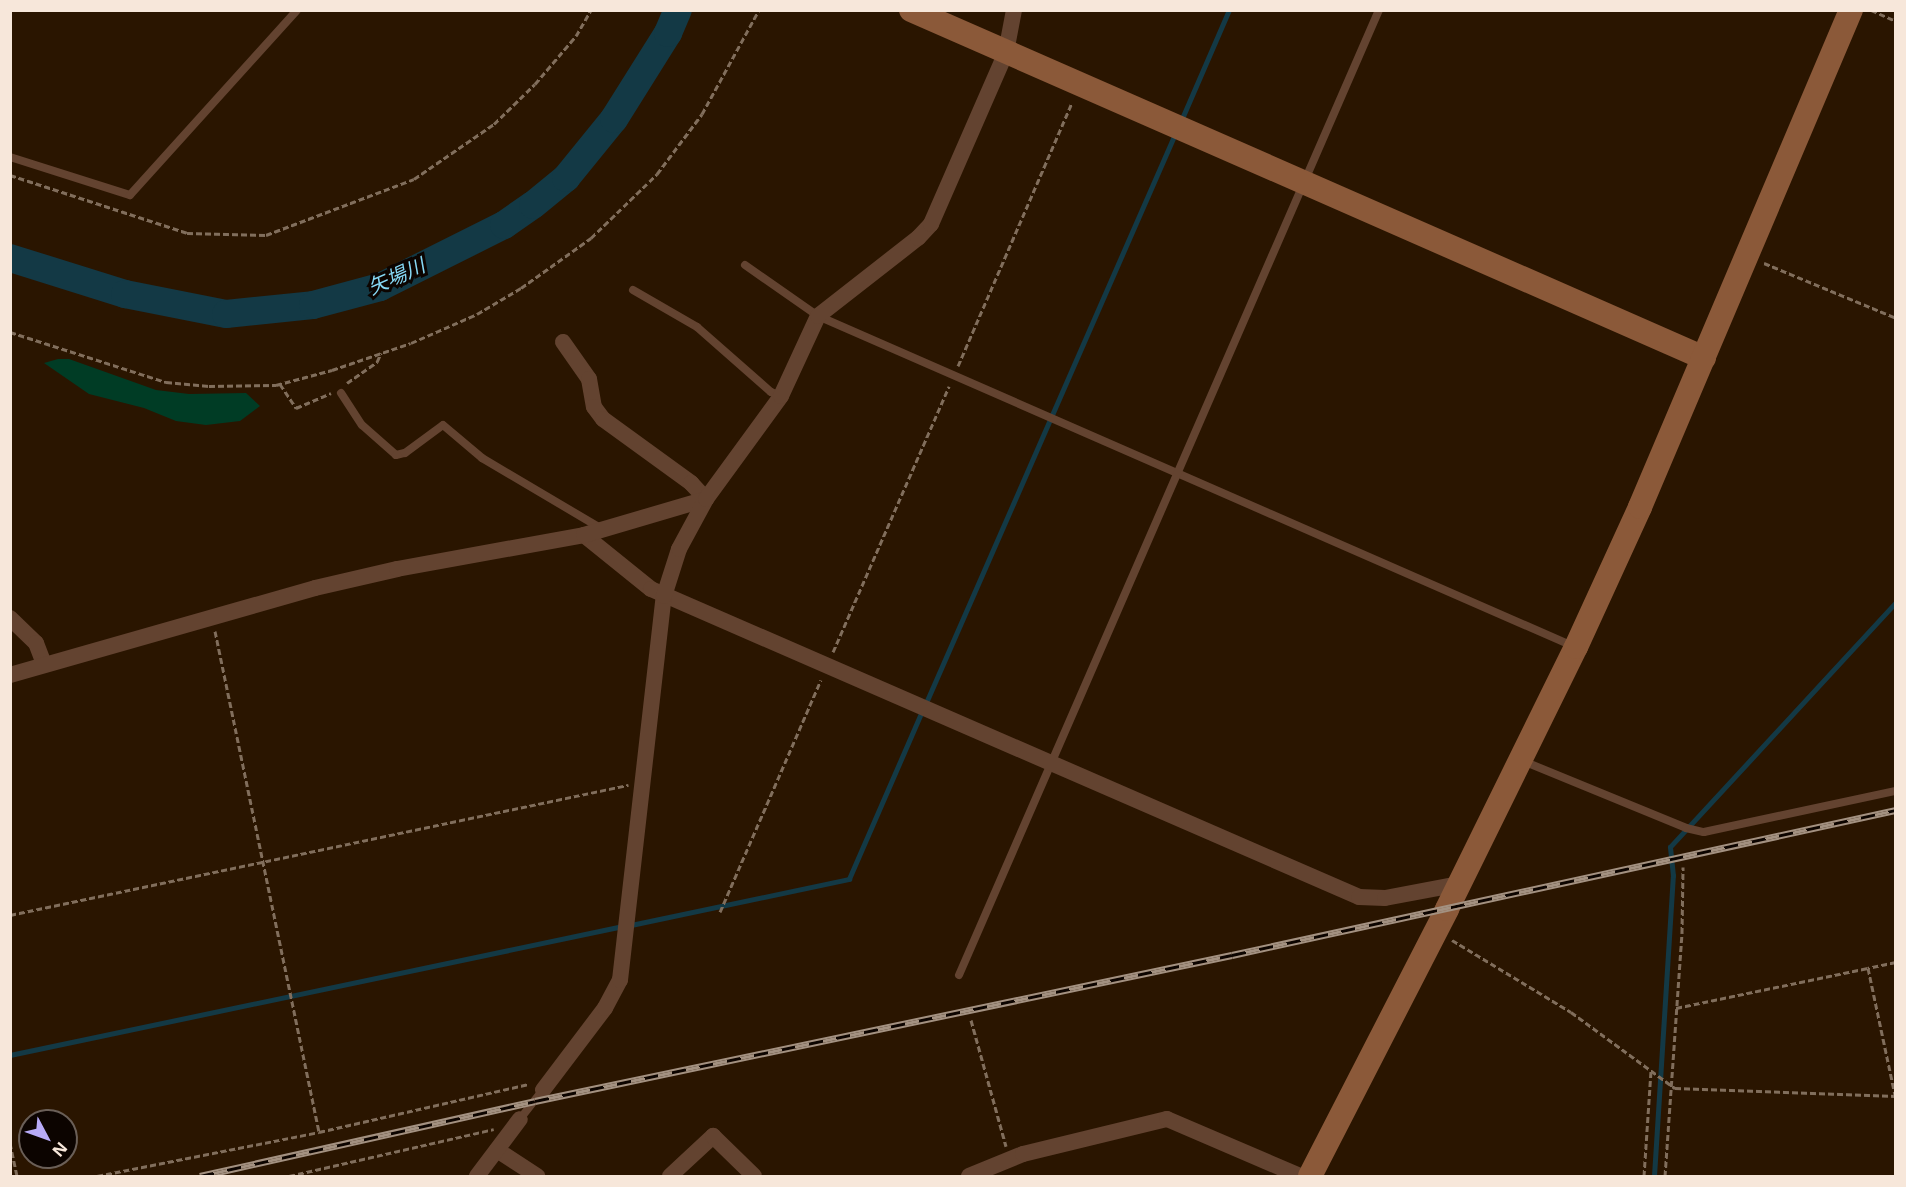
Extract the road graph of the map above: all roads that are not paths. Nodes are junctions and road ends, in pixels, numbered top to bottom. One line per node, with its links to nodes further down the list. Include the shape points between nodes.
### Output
1 (297, 10): 7 (lane, via 130,195)
2 (911, 10): 6 (street)
3 (1014, 10): 6 (street)
4 (1379, 10): 8 (lane)
5 (1851, 10): 13 (street)
6 (1006, 52): 8 (street); 11 (street, via 931,225)
7 (10, 157)
8 (1303, 181): 13 (street); 16 (lane)
9 (745, 265): 11 (lane)
10 (633, 290): 15 (lane, via 696,327 771,392)
11 (818, 316): 15 (street); 16 (lane)
12 (563, 342): 17 (street, via 589,379 594,407 603,419 691,483)
13 (1704, 358): 22 (street)
14 (341, 393): 18 (lane, via 362,424 396,456 443,425 482,458)
15 (781, 396): 17 (street)
16 (1178, 472): 22 (lane); 26 (lane)
17 (706, 499): 18 (street); 20 (street, via 679,549)
18 (602, 529): 19 (street)
19 (584, 535): 20 (street); 23 (street, via 315,588)
20 (664, 596): 26 (street); 30 (street, via 620,980 595,1023)
21 (10, 618): 23 (street, via 36,643)
22 (1576, 647): 25 (street)
23 (44, 664): 24 (street)
24 (10, 675)
25 (1520, 759): 27 (lane, via 1704,832); 28 (street)
26 (1051, 762): 28 (street, via 1359,897 1385,898); 29 (lane)
27 (1896, 791)
28 (1459, 884): 39 (street)
29 (959, 975)
30 (545, 1087): 31 (lane)
31 (517, 1124): 32 (street)
32 (497, 1150): 33 (street); 34 (street)
33 (477, 1176)
34 (537, 1176)
35 (670, 1176): 36 (street, via 713,1136)
36 (754, 1176)
37 (969, 1176): 38 (street, via 1010,1160 1167,1119)
38 (1300, 1176)
39 (1310, 1176)

